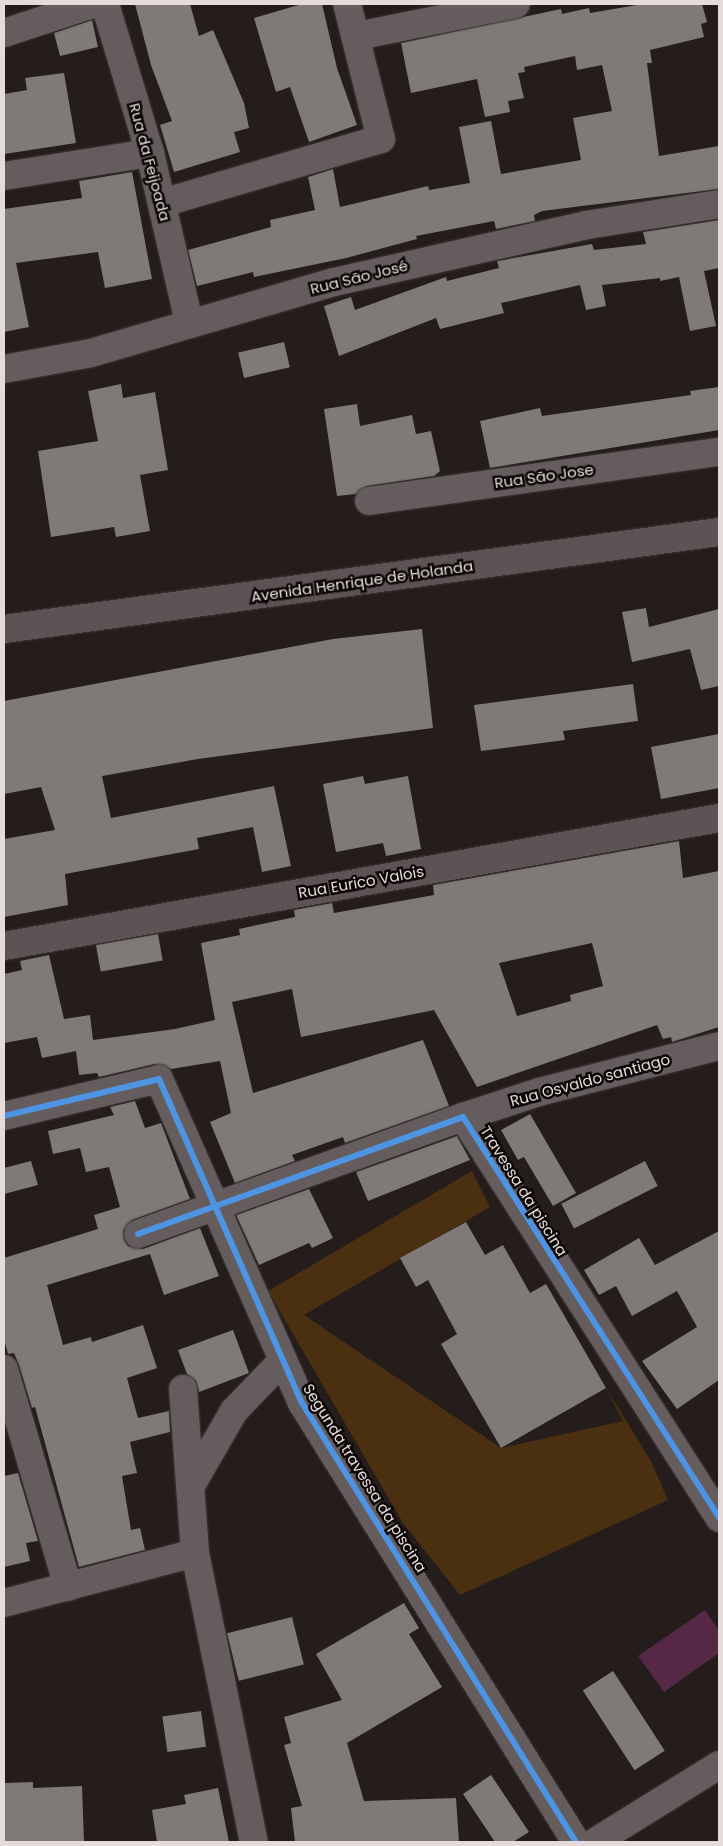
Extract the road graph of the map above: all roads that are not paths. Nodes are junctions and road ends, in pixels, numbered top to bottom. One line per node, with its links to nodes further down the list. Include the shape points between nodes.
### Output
1 (92, 4): 5 (street)
2 (104, 4): 7 (street, Rua da Feijoada)
3 (347, 4): 6 (street)
4 (516, 4): 6 (street)
5 (4, 33)
6 (357, 36): 9 (street, via 380,139)
7 (150, 153): 8 (street); 9 (street, Rua da Feijoada)
8 (4, 176)
9 (162, 203): 11 (street, Rua da Feijoada)
10 (719, 204): 11 (street, Rua São José, via 577,227 334,282)
11 (188, 322): 12 (street, Rua São José, via 91,353)
12 (4, 369)
13 (719, 452): 14 (street, Rua São Jose)
14 (369, 501)
15 (719, 532): 16 (main road, Avenida Henrique de Holanda)
16 (4, 628)
17 (719, 818): 18 (main road, Rua Eurico Valois)
18 (4, 946)
19 (719, 1046): 21 (street, Rua Osvaldo santiago, via 539,1092)
20 (4, 1116): 22 (street, Segunda travessa da piscina, via 159,1079)
21 (463, 1117): 22 (street, Travessa da piscina); 29 (street, Travessa da piscina)
22 (212, 1204): 23 (street, Travessa da piscina); 24 (street, Segunda travessa da piscina)
23 (138, 1234)
24 (281, 1362): 28 (street, via 234,1412); 35 (street, Segunda travessa da piscina, via 368,1512)
25 (4, 1369): 27 (street)
26 (183, 1389): 28 (street)
27 (15, 1444): 31 (street)
28 (193, 1482): 30 (street)
29 (719, 1518)
30 (195, 1554): 31 (street); 34 (street)
31 (68, 1587): 32 (street)
32 (4, 1603)
33 (719, 1765): 36 (street)
34 (254, 1842)
35 (576, 1842)
36 (595, 1842)

